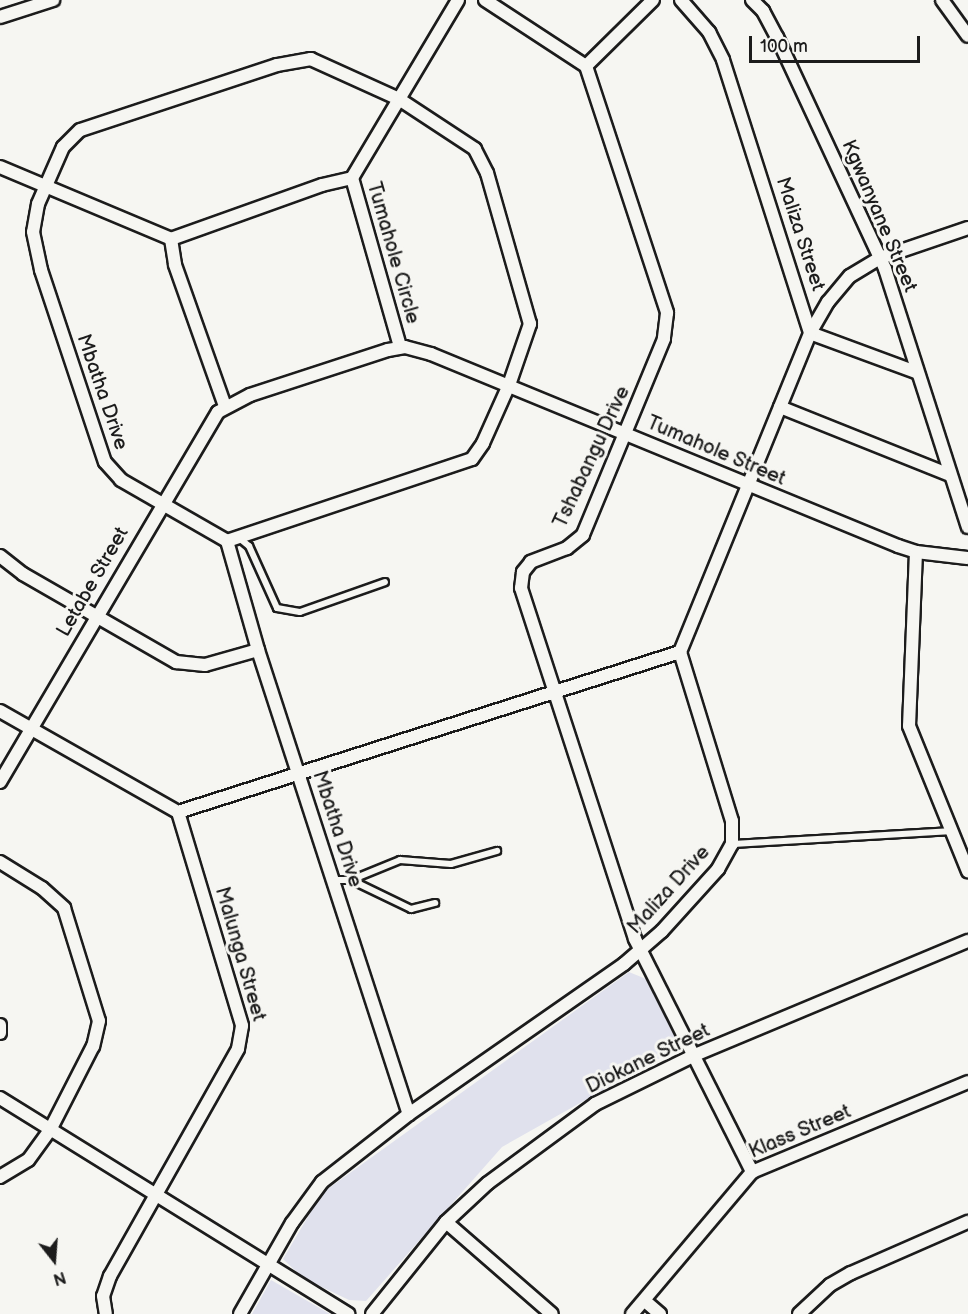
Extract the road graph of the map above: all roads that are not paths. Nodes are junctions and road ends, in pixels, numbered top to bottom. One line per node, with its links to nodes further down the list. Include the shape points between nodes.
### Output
1 (53, 0): 8 (street)
2 (458, 0): 11 (street)
3 (485, 0): 10 (street)
4 (653, 0): 10 (street)
5 (681, 0): 18 (street, Maliza Street, via 709,32 723,60)
6 (752, 0): 17 (street, Kgwanyane Street, via 777,37)
7 (942, 0): 9 (street)
8 (0, 17)
9 (967, 32)
10 (586, 66): 24 (street, Tshabangu Drive, via 667,314 664,339)
11 (399, 99): 13 (street); 14 (street, Mbatha Drive, via 311,58 277,65 80,130 63,147); 21 (street, Mbatha Drive, via 475,149 487,173 530,314 528,334)
12 (0, 167): 14 (street)
13 (352, 178): 16 (street, Tumahole Circle); 19 (street, Tumahole Circle)
14 (46, 185): 16 (street); 29 (street, Mbatha Drive, via 35,218 36,251 99,448 111,472)
15 (968, 228): 17 (street)
16 (171, 239): 22 (street, via 175,265)
17 (880, 258): 18 (street, via 837,290); 20 (street, Kgwanyane Street)
18 (810, 333): 20 (street); 23 (street)
19 (400, 347): 21 (street, Tumahole Street, via 431,354); 22 (street, Tumahole Circle)
20 (916, 372): 25 (street, Kgwanyane Street)
21 (509, 385): 24 (street, Tumahole Street); 31 (street, Mbatha Drive, via 477,455 465,463)
22 (225, 406): 29 (street, Letabe Street, via 208,423)
23 (780, 407): 25 (street); 26 (street)
24 (628, 434): 26 (street, Tumahole Street); 39 (street, Tshabangu Drive, via 583,535 567,548 531,562 523,572 522,597)
25 (950, 475): 27 (street, Kgwanyane Street)
26 (748, 487): 32 (street, Tumahole Street); 38 (street)
27 (955, 487): 28 (street); 30 (street, Kgwanyane Street)
28 (968, 488)
29 (161, 504): 31 (street, Mbatha Drive); 36 (street, Letabe Street)
30 (968, 527)
31 (233, 539): 35 (lane, via 249,546 277,608 300,612); 37 (street, Mbatha Drive)
32 (916, 552): 34 (street, Tumahole Street); 45 (street, via 909,726)
33 (0, 556): 36 (street, via 17,571)
34 (968, 558)
35 (385, 582)
36 (96, 617): 37 (street, via 160,654 191,666 219,663); 41 (street, Letabe Street)
37 (258, 650): 42 (street, Mbatha Drive)
38 (680, 652): 39 (street); 46 (street, Maliza Drive, via 732,820)
39 (553, 692): 42 (street); 54 (street, Tshabangu Drive)
40 (0, 711): 41 (street)
41 (30, 729): 43 (street, Letabe Street); 44 (street)
42 (297, 771): 44 (street); 50 (street, Mbatha Drive)
43 (0, 782)
44 (178, 812): 64 (street, Malunga Street, via 240,1013 242,1037)
45 (950, 831): 46 (lane); 49 (street)
46 (732, 844): 54 (street, Maliza Drive, via 718,869)
47 (497, 851): 51 (lane, via 451,864 400,860)
48 (0, 862): 61 (street, via 42,888 64,908 98,1015 93,1046)
49 (968, 871)
50 (333, 880): 51 (lane); 60 (street, Mbatha Drive)
51 (351, 880): 52 (lane, via 411,909)
52 (435, 903)
53 (968, 941): 57 (street, Diokane Street)
54 (640, 951): 57 (street, Tshabangu Drive); 60 (street, Maliza Drive)
55 (0, 1025): 56 (street)
56 (0, 1033)
57 (695, 1055): 62 (street, Tshabangu Drive); 65 (street, Diokane Street, via 630,1084 553,1132)
58 (968, 1082): 62 (street, Klass Street)
59 (0, 1098): 61 (street)
60 (409, 1114): 67 (street, via 322,1182 301,1208)
61 (50, 1130): 63 (street, via 28,1160); 64 (street)
62 (752, 1172): 68 (street, Klass Street)
63 (0, 1177)
64 (157, 1195): 67 (street); 69 (street, Malunga Street, via 105,1286)
65 (446, 1222): 72 (street, Diokane Street); 73 (street)
66 (968, 1222): 76 (street, via 844,1277)
67 (269, 1264): 70 (street); 71 (street)
68 (645, 1301): 74 (street, Klass Street); 75 (street)
69 (106, 1314)
70 (240, 1314)
71 (350, 1314)
72 (372, 1314)
73 (552, 1314)
74 (633, 1314)
75 (660, 1314)
76 (799, 1314)

